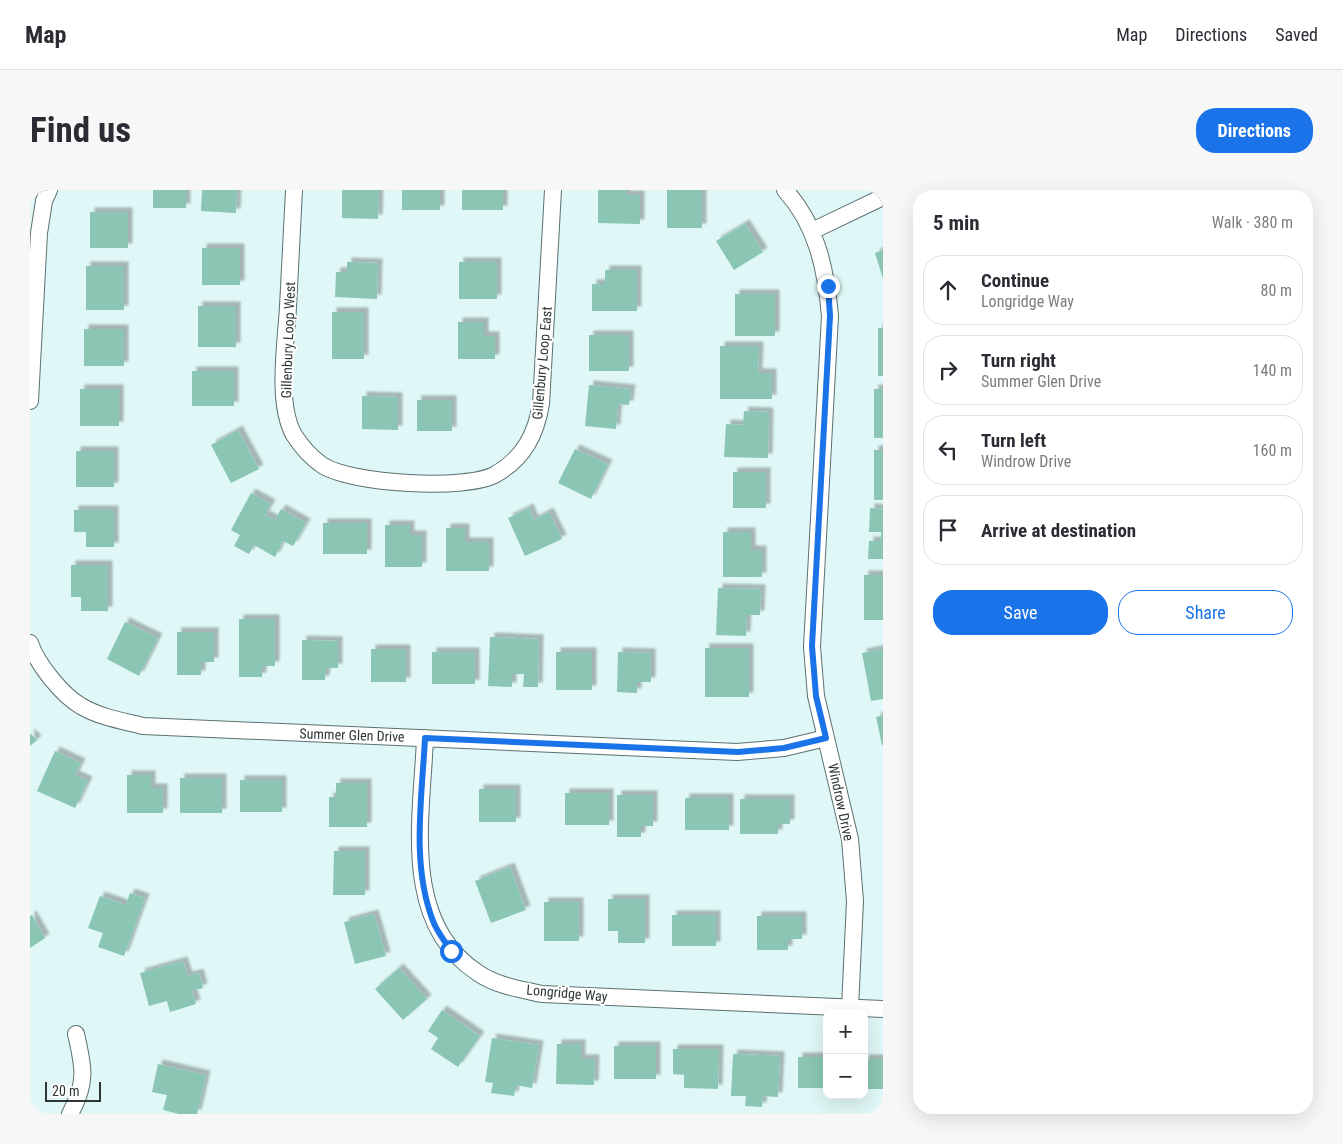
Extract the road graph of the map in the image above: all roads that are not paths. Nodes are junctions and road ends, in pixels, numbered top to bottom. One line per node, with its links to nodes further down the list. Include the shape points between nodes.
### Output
1 (49, 190): 7 (street, via 39,233)
2 (294, 190): 8 (street, Gillenbury Loop West, via 284,390 294,433 323,466 365,479)
3 (553, 190): 8 (street, Gillenbury Loop East, via 541,404 538,424 527,446 511,465 494,476 474,482)
4 (785, 190): 6 (street, Windrow Drive)
5 (883, 197): 6 (street)
6 (812, 232): 11 (street, Windrow Drive, via 828,286 830,316 812,646 816,696)
7 (30, 401)
8 (392, 481)
9 (30, 643): 10 (street, Summer Glen Drive, via 35,656 55,682 80,706 110,718 144,726)
10 (425, 738): 11 (street, Summer Glen Drive, via 738,752 784,748); 12 (street, Longridge Way, via 420,857 423,889 433,923 451,951 478,974 506,986 542,994)
11 (826, 738): 12 (street, Windrow Drive, via 850,839 855,901)
12 (850, 1008): 13 (street, Longridge Way)
13 (883, 1009)
14 (76, 1034): 15 (street, via 84,1081)
15 (70, 1114)

